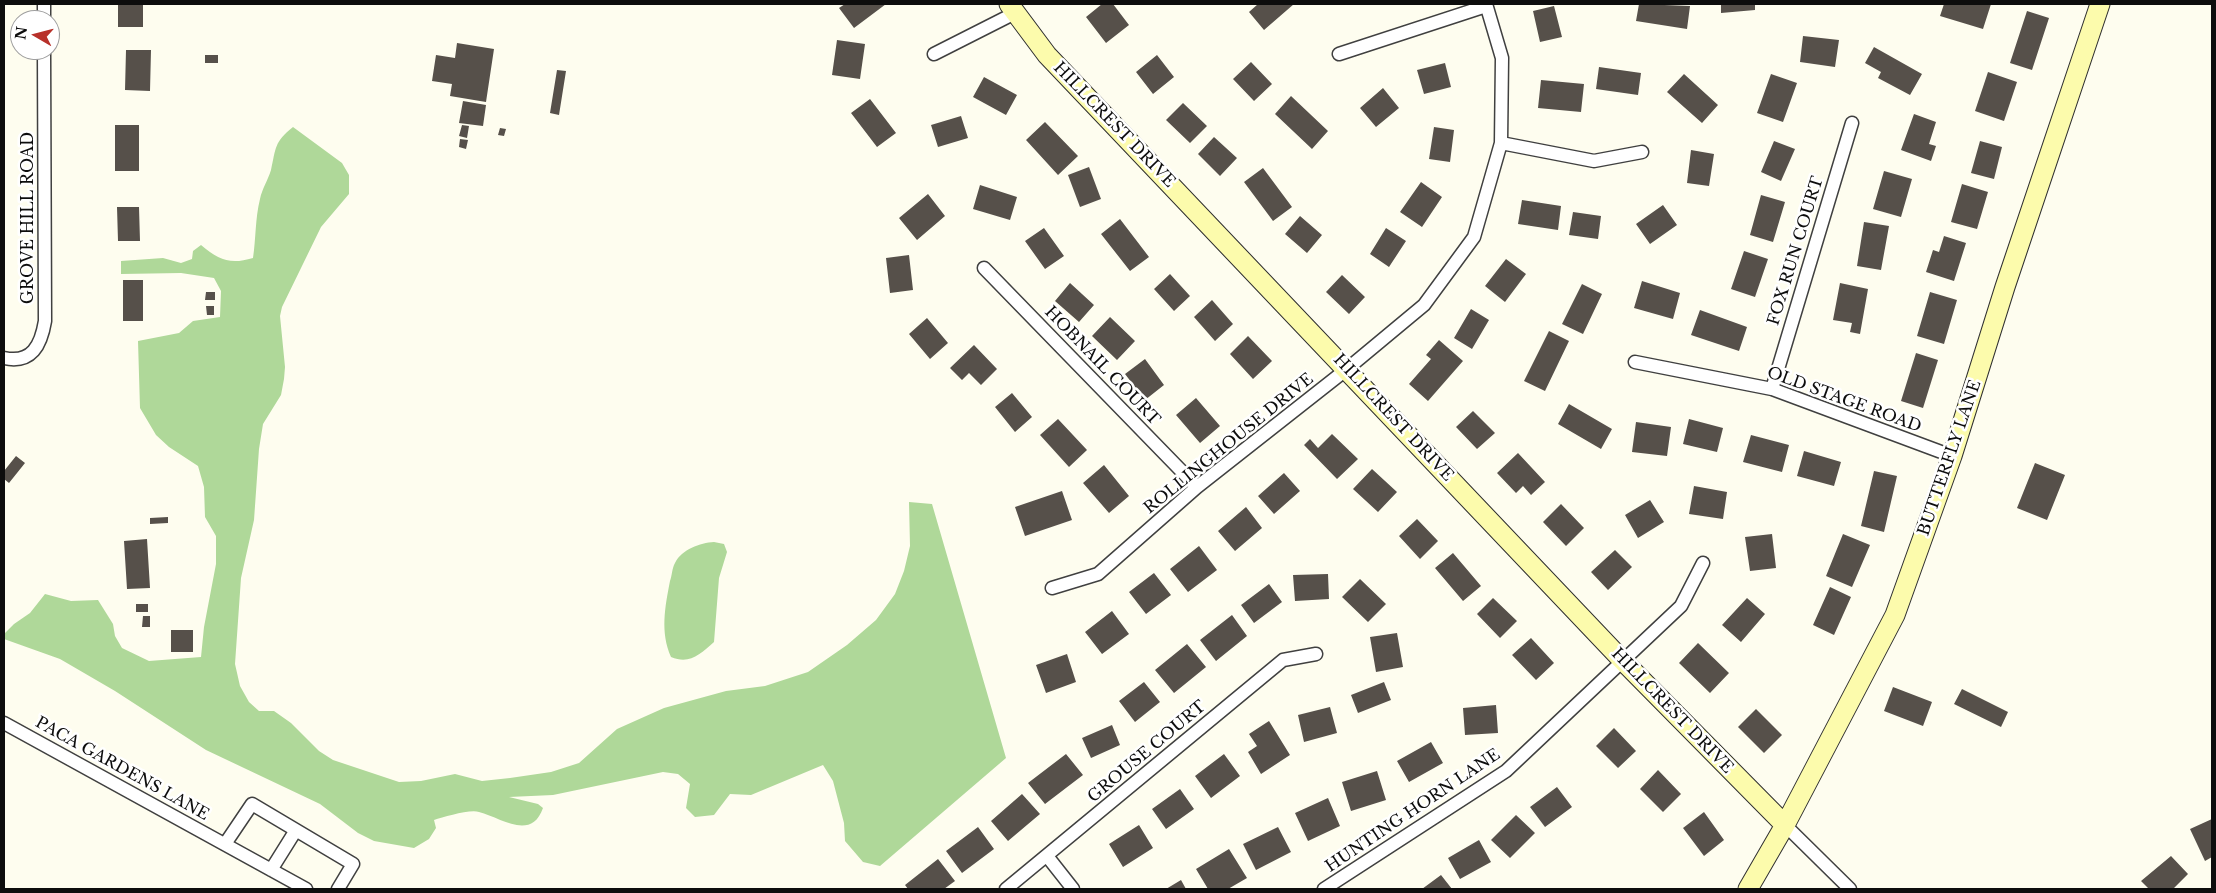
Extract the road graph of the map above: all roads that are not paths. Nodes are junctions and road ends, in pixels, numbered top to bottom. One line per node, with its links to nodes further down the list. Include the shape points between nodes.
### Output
1 (2100, 4): 15 (street, BUTTERFLY LANE)
2 (1486, 5): 5 (street); 8 (street, ROLLINGHOUSE DRIVE, via 1502,58)
3 (1012, 9): 4 (street); 13 (street, HILLCREST DRIVE, via 1047,55)
4 (934, 54)
5 (1339, 54)
6 (44, 60): 11 (street, GROVE HILL ROAD, via 43,337 34,352 19,358)
7 (1852, 123): 14 (street, FOX RUN COURT)
8 (1501, 143): 9 (street, via 1594,162); 13 (street, ROLLINGHOUSE DRIVE, via 1474,237 1424,305)
9 (1642, 152)
10 (984, 268): 16 (street, HOBNAIL COURT)
11 (4, 358)
12 (1635, 362): 14 (street, OLD STAGE ROAD)
13 (1347, 369): 16 (street, ROLLINGHOUSE DRIVE); 20 (street, HILLCREST DRIVE)
14 (1772, 389): 15 (street, OLD STAGE ROAD)
15 (1952, 456): 22 (street, BUTTERFLY LANE, via 1895,615)
16 (1197, 487): 18 (street, ROLLINGHOUSE DRIVE, via 1098,574)
17 (1703, 563): 20 (street, HUNTING HORN LANE, via 1681,606)
18 (1052, 588)
19 (1316, 654): 25 (street, GROUSE COURT, via 1282,660)
20 (1622, 660): 22 (street, HILLCREST DRIVE); 31 (street, HUNTING HORN LANE, via 1506,770)
21 (4, 723): 24 (street, PACA GARDENS LANE)
22 (1785, 825): 32 (street, BUTTERFLY LANE); 33 (street)
23 (296, 830): 24 (street, via 252,804); 26 (street); 28 (street, via 353,864)
24 (225, 844): 26 (street, PACA GARDENS LANE)
25 (1047, 856): 29 (street, GROUSE COURT); 30 (street)
26 (271, 870): 27 (street, PACA GARDENS LANE)
27 (306, 889)
28 (338, 889)
29 (1006, 889)
30 (1073, 889)
31 (1324, 889)
32 (1748, 889)
33 (1850, 889)

